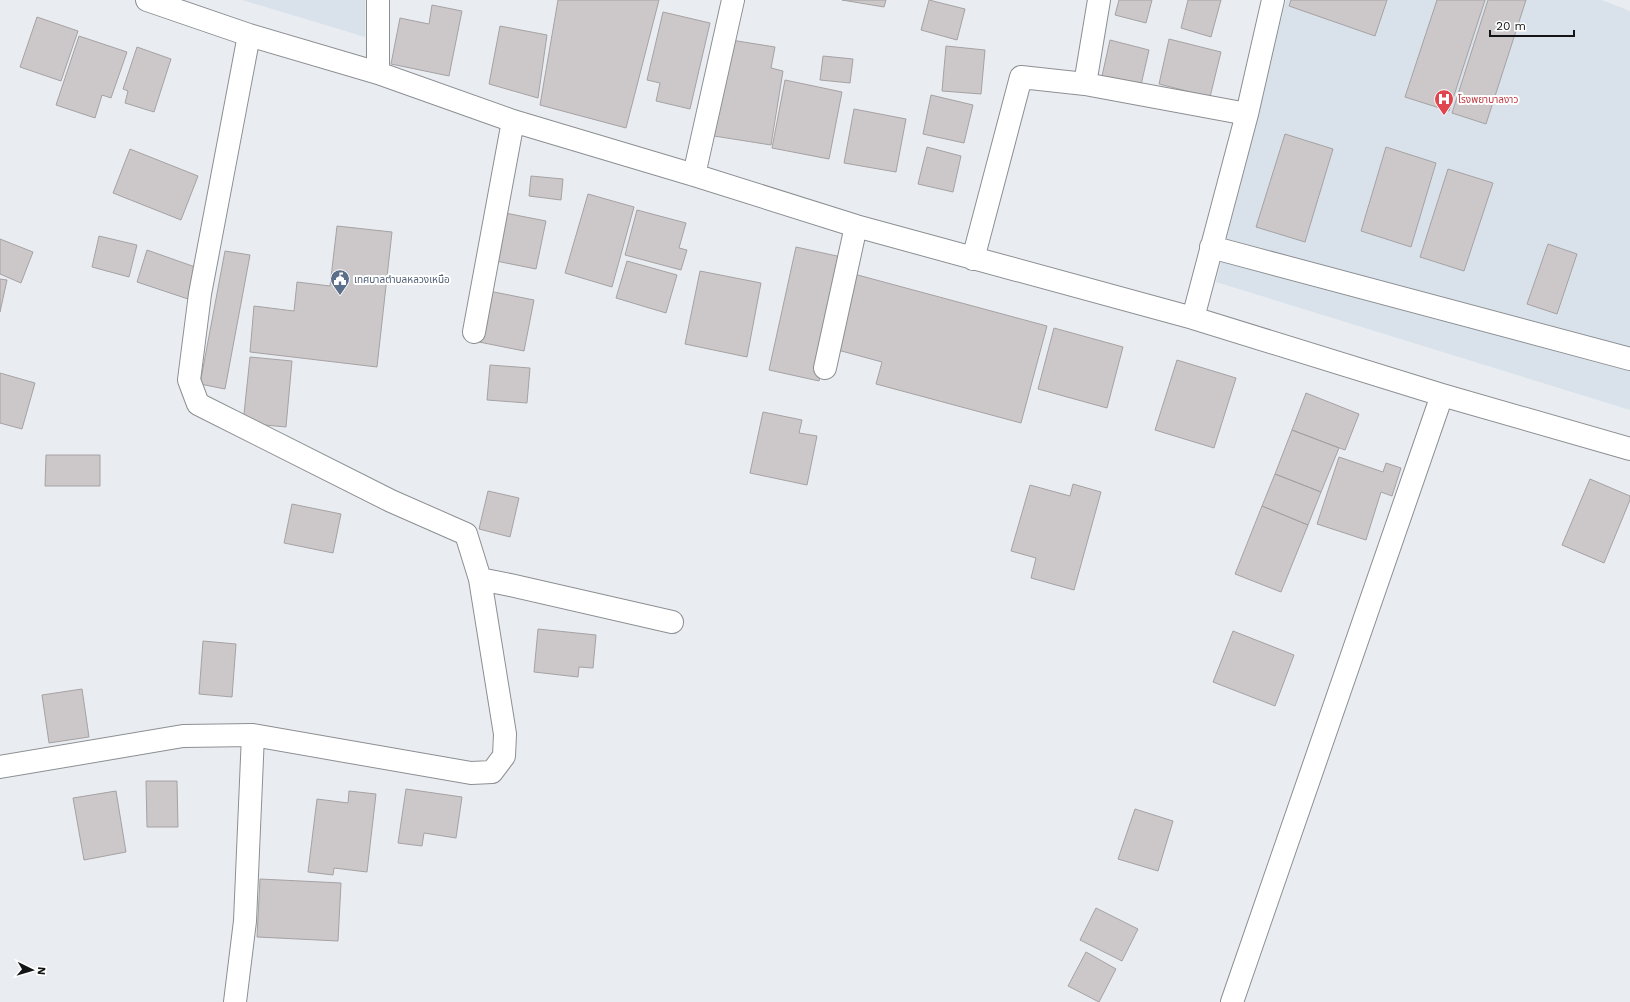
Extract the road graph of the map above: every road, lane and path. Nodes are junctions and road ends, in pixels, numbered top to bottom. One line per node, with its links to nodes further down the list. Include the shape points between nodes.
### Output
1 (147, 0): 6 (street)
2 (378, 0): 7 (street)
3 (733, 0): 11 (street)
4 (1099, 0): 8 (street)
5 (1273, 0): 9 (street)
6 (249, 35): 7 (street); 21 (street, via 200,294 189,380 198,404 391,500 466,534)
7 (378, 73): 10 (street)
8 (1085, 84): 9 (street); 14 (street, via 1021,77)
9 (1247, 114): 13 (street)
10 (513, 121): 11 (street); 16 (street)
11 (694, 175): 12 (street)
12 (856, 226): 14 (street); 18 (street)
13 (1211, 247): 15 (street); 17 (street)
14 (973, 259): 15 (street)
15 (1193, 318): 19 (street)
16 (474, 332)
17 (1630, 359)
18 (825, 368)
19 (1442, 395): 20 (street); 26 (street)
20 (1630, 449)
21 (480, 579): 22 (street); 23 (street, via 505,734 504,756 492,772 472,773)
22 (672, 622)
23 (253, 735): 24 (street, via 183,736); 25 (street, via 245,921)
24 (0, 767)
25 (235, 1002)
26 (1232, 1002)

